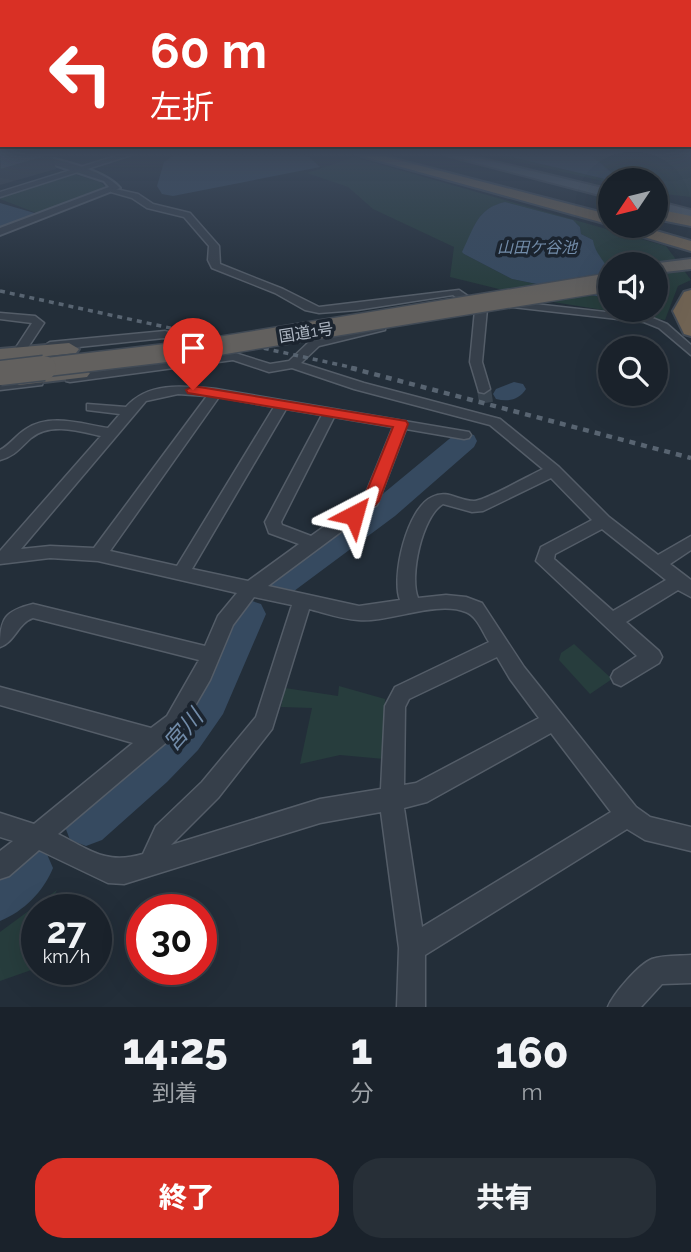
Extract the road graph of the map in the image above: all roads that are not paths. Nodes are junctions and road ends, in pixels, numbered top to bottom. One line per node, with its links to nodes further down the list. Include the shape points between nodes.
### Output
1 (81, 202): 12 (street)
2 (145, 202): 25 (street, via 187,215 211,241 213,260 222,270 279,291 309,308)
3 (541, 202): 9 (highway)
4 (572, 202): 6 (highway)
5 (668, 208): 7 (main road)
6 (598, 209)
7 (691, 214)
8 (668, 216): 10 (highway)
9 (598, 217)
10 (691, 221)
11 (668, 227): 13 (highway)
12 (0, 232)
13 (691, 233)
14 (668, 236): 16 (highway)
15 (668, 237): 16 (highway)
16 (691, 243)
17 (691, 264): 18 (highway)
18 (668, 267)
19 (691, 271): 20 (highway)
20 (668, 274)
21 (598, 276): 25 (highway, 国道1号)
22 (598, 284): 27 (highway, 国道1号, bridge)
23 (691, 296): 28 (highway, via 684,311)
24 (481, 309): 25 (street, via 456,292); 27 (street); 30 (street, via 511,303 646,319 663,326); 37 (street, via 476,362)
25 (355, 312): 27 (street); 31 (highway, via 69,349); 33 (highway, 国道1号, via 173,344)
26 (0, 316): 29 (street, via 38,323)
27 (381, 324): 34 (street, via 315,343); 35 (highway, 国道1号, bridge); 36 (highway, bridge, via 288,342)
28 (691, 330)
29 (21, 349): 31 (street); 32 (street, via 165,334)
30 (691, 351)
31 (0, 353)
32 (237, 358): 34 (street, via 269,368); 36 (street)
33 (0, 363)
34 (293, 364): 47 (street, via 470,416 487,413)
35 (0, 373)
36 (0, 383)
37 (484, 389)
38 (216, 393): 39 (street); 41 (street, via 152,392); 51 (street)
39 (282, 404): 42 (street); 54 (street)
40 (92, 407): 41 (street)
41 (130, 411): 44 (street)
42 (330, 412): 43 (street); 50 (street, via 273,522 275,529)
43 (401, 424): 45 (street); 50 (street, via 371,501)
44 (111, 433): 46 (street, via 51,425 31,430 7,454); 52 (street)
45 (464, 435)
46 (0, 455)
47 (554, 470): 48 (street); 58 (street, via 477,507 439,499 427,505 405,587)
48 (603, 521): 53 (street); 59 (street, via 547,551 545,561)
49 (691, 542): 53 (street)
50 (313, 543): 56 (street)
51 (97, 555): 52 (street, via 50,552); 54 (street)
52 (3, 558)
53 (658, 564): 55 (street)
54 (180, 575): 56 (street)
55 (685, 585): 59 (street)
56 (249, 590): 57 (street); 62 (street, via 225,621)
57 (302, 603): 58 (street, via 359,613); 72 (street, via 265,722 210,790 164,834)
58 (412, 607): 61 (street, via 446,602 476,608)
59 (612, 621): 63 (street, via 652,657)
60 (0, 639): 62 (street, via 19,615 33,611)
61 (500, 646): 65 (street); 67 (street, via 402,693 395,706)
62 (210, 655): 66 (street, via 174,723)
63 (621, 677)
64 (0, 696): 66 (street)
65 (554, 721): 67 (street, via 419,794); 68 (street)
66 (156, 740): 70 (street)
67 (392, 799): 72 (street, via 320,811); 74 (street)
68 (628, 815): 71 (street, via 645,828); 74 (street)
69 (0, 825): 70 (street)
70 (37, 837): 72 (street, via 108,871 124,872); 73 (street)
71 (691, 839)
72 (151, 864)
73 (0, 867)
74 (412, 948): 76 (street)
75 (691, 970): 77 (street, via 656,971)
76 (411, 1007)
77 (622, 1007)

